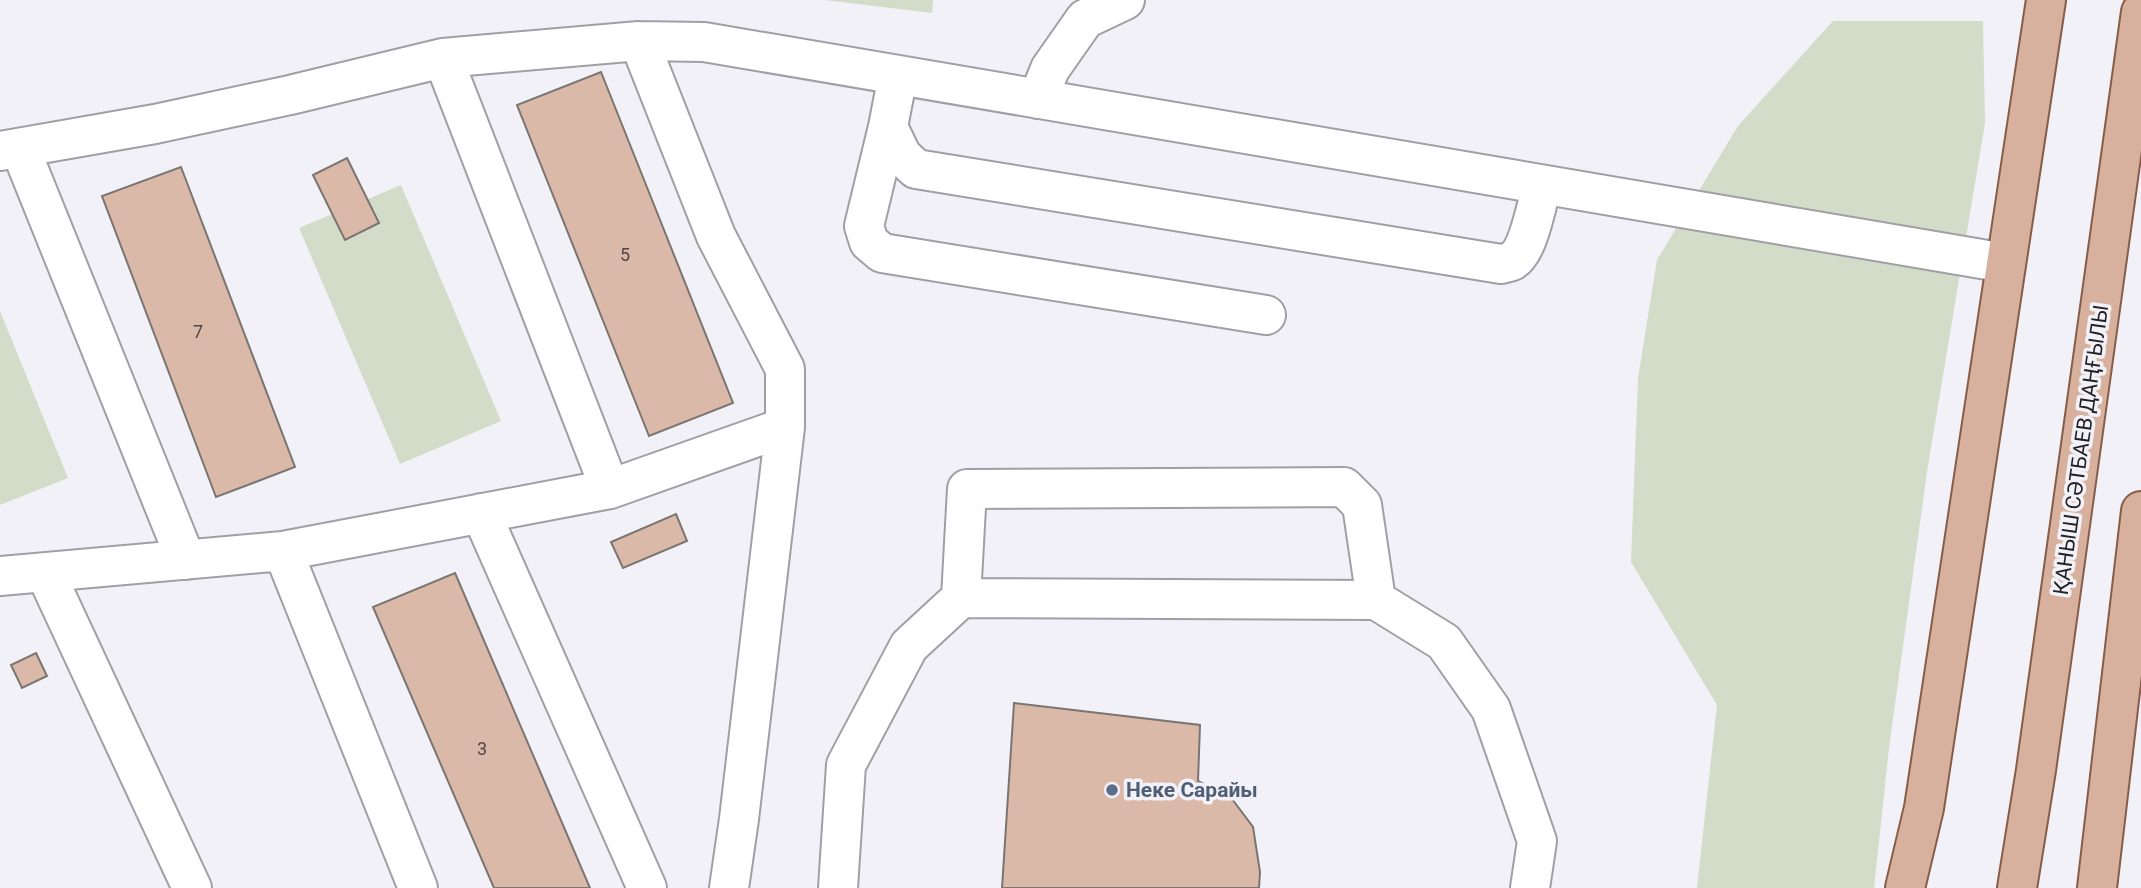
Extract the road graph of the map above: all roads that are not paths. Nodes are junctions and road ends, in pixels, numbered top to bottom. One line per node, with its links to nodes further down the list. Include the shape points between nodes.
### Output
1 (1125, 0): 7 (street, via 1085,19 1050,69)
2 (2046, 0): 11 (main road)
3 (2141, 12): 30 (main road, ҚАНЫШ СӘТБАЕВ ДАҢҒЫЛЫ)
4 (639, 41): 5 (street); 6 (street, via 704,42); 13 (street, via 716,236 785,369)
5 (443, 58): 9 (street, via 155,124); 14 (street)
6 (898, 75): 7 (street); 8 (street)
7 (1038, 99): 10 (street)
8 (887, 127): 10 (street, via 902,156 916,169 1500,264 1512,261 1521,251); 12 (street, via 864,226 869,242 882,253)
9 (10, 150): 18 (street)
10 (1542, 186): 11 (street)
11 (2006, 263): 29 (main road, via 1924,808)
12 (1266, 315)
13 (785, 428): 14 (street); 26 (street)
14 (610, 489): 16 (street)
15 (2141, 511): 31 (main road)
16 (481, 513): 17 (street); 25 (street)
17 (284, 551): 18 (street); 24 (street)
18 (186, 560): 19 (street)
19 (44, 572): 20 (street); 23 (street)
20 (0, 576)
21 (961, 598): 22 (street); 22 (street, via 967,489 1344,487 1362,505); 27 (street, via 909,646 846,765)
22 (1376, 600): 28 (street, via 1444,642 1491,709 1537,841)
23 (192, 888)
24 (418, 888)
25 (647, 888)
26 (729, 888)
27 (838, 888)
28 (1530, 888)
29 (1905, 888)
30 (2017, 888)
31 (2097, 888)

